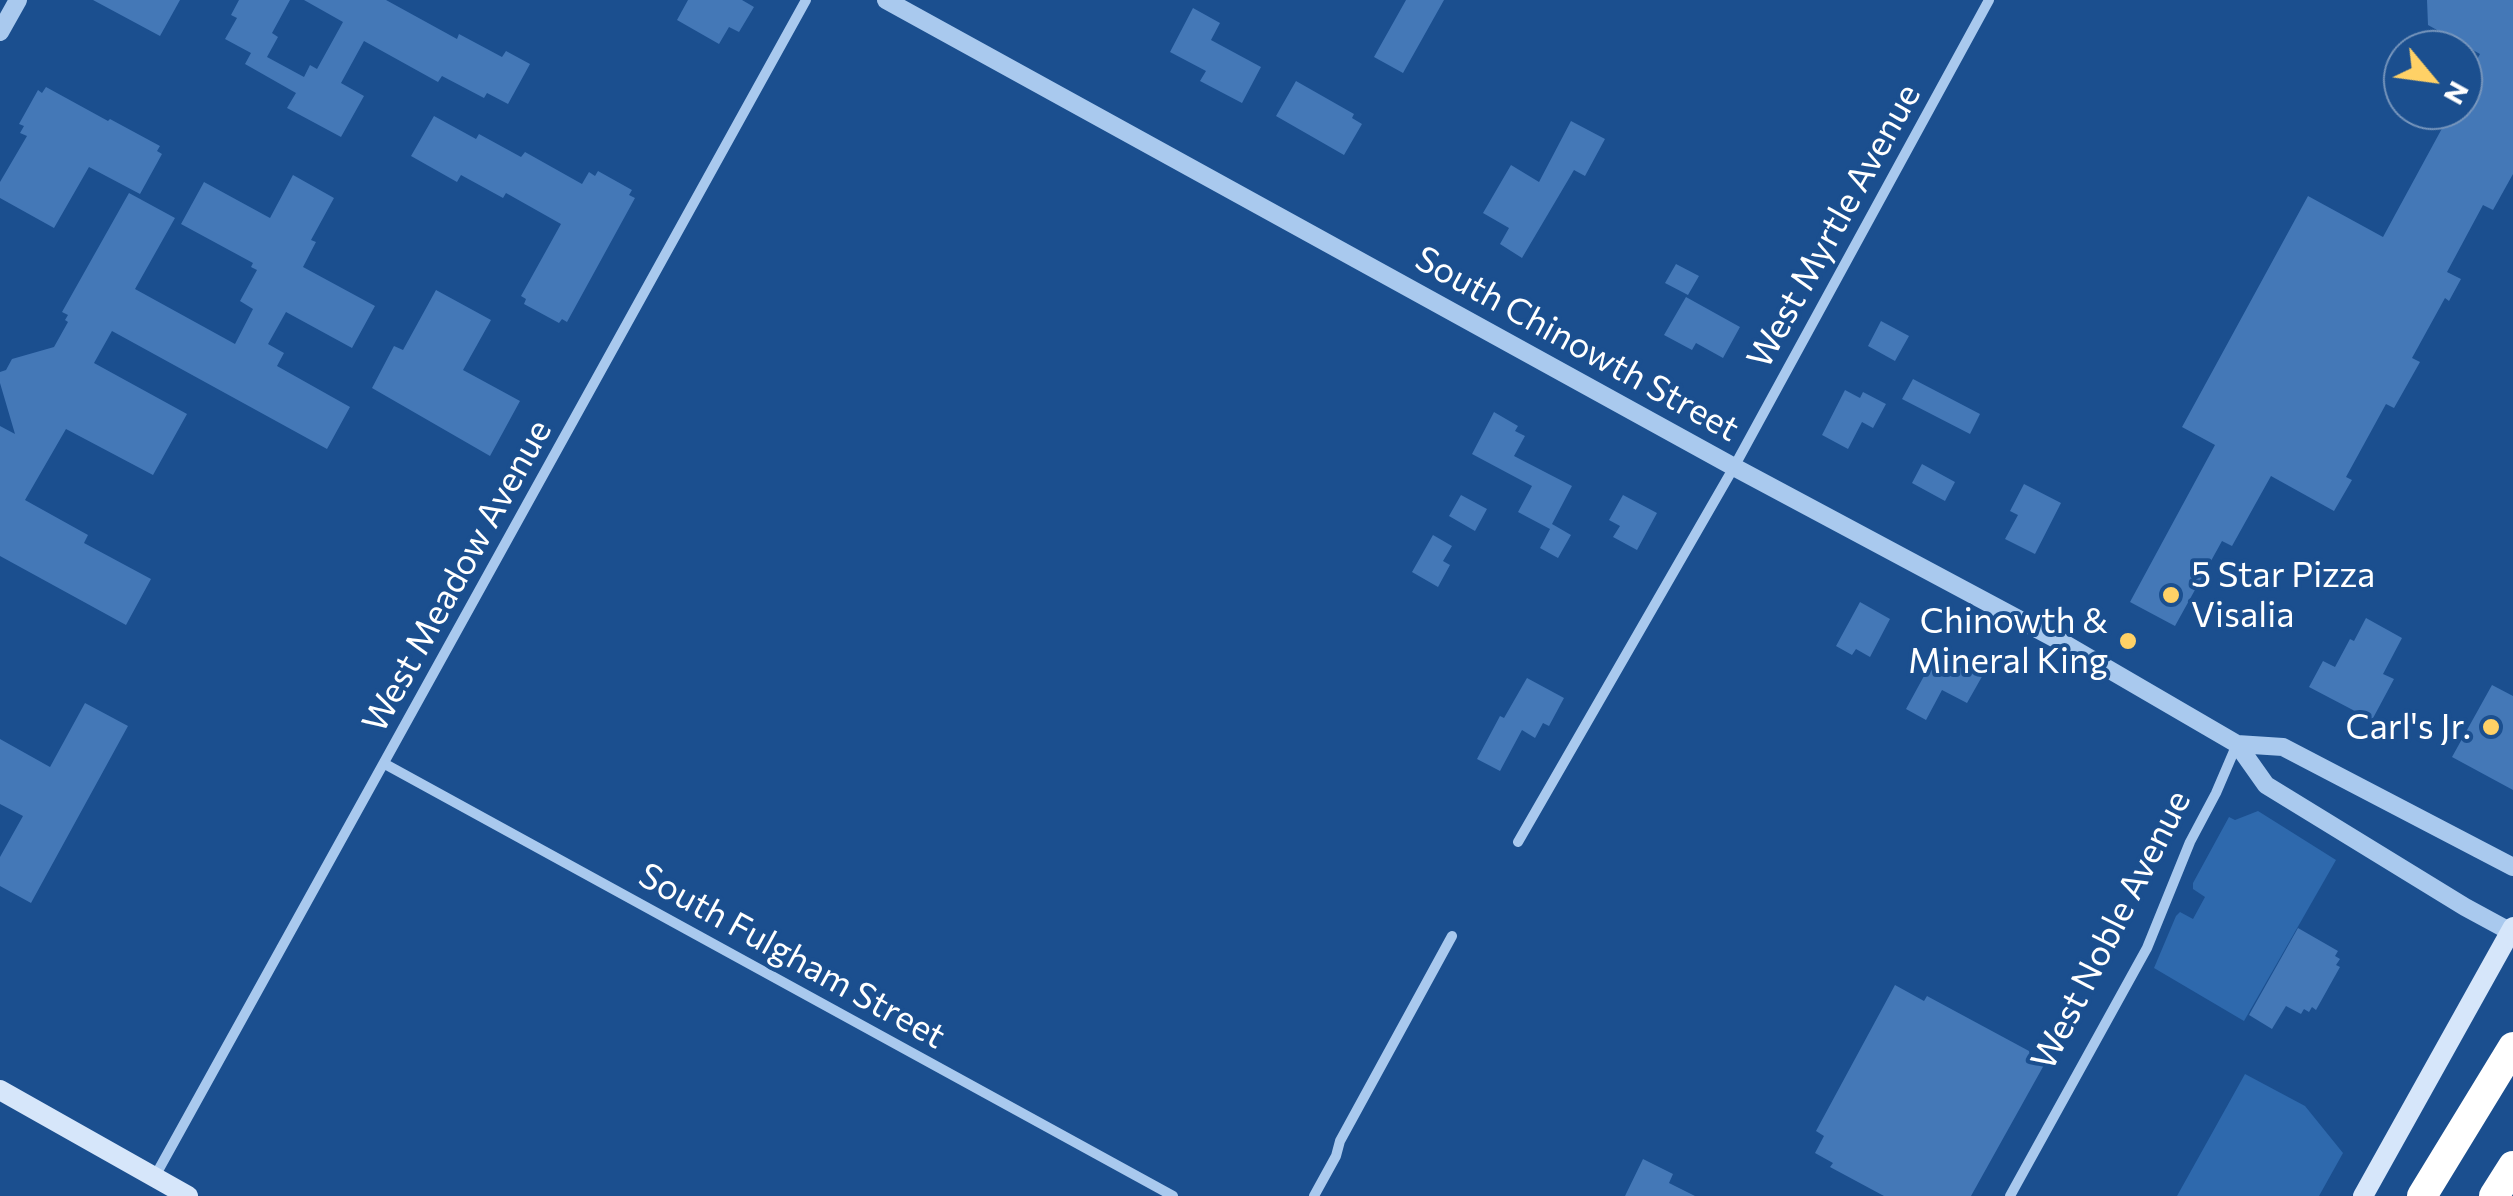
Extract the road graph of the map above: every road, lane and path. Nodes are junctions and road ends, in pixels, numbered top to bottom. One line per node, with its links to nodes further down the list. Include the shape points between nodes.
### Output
1 (18, 0): 5 (street)
2 (806, 0): 8 (street, West Meadow Avenue)
3 (886, 0): 6 (street, South Chinowth Street)
4 (1989, 0): 6 (street, West Myrtle Avenue)
5 (0, 32)
6 (1734, 467): 7 (street, South Chinowth Street, via 2067,645); 9 (street, West Myrtle Avenue)
7 (2236, 744): 10 (street, South Chinowth Street, via 2284,747); 11 (street, South Chinowth Street, via 2266,785); 20 (street, West Noble Avenue, via 2147,948)
8 (386, 764): 16 (street, West Meadow Avenue); 18 (street, South Fulgham Street)
9 (1518, 842)
10 (2513, 867)
11 (2512, 930): 21 (main road)
12 (1452, 936): 19 (street)
13 (2513, 1048): 22 (highway)
14 (0, 1090): 16 (main road)
15 (2513, 1166): 23 (highway)
16 (154, 1178): 17 (main road)
17 (188, 1196)
18 (1173, 1196)
19 (1314, 1196)
20 (2010, 1196)
21 (2363, 1196)
22 (2422, 1196)
23 (2494, 1196)

